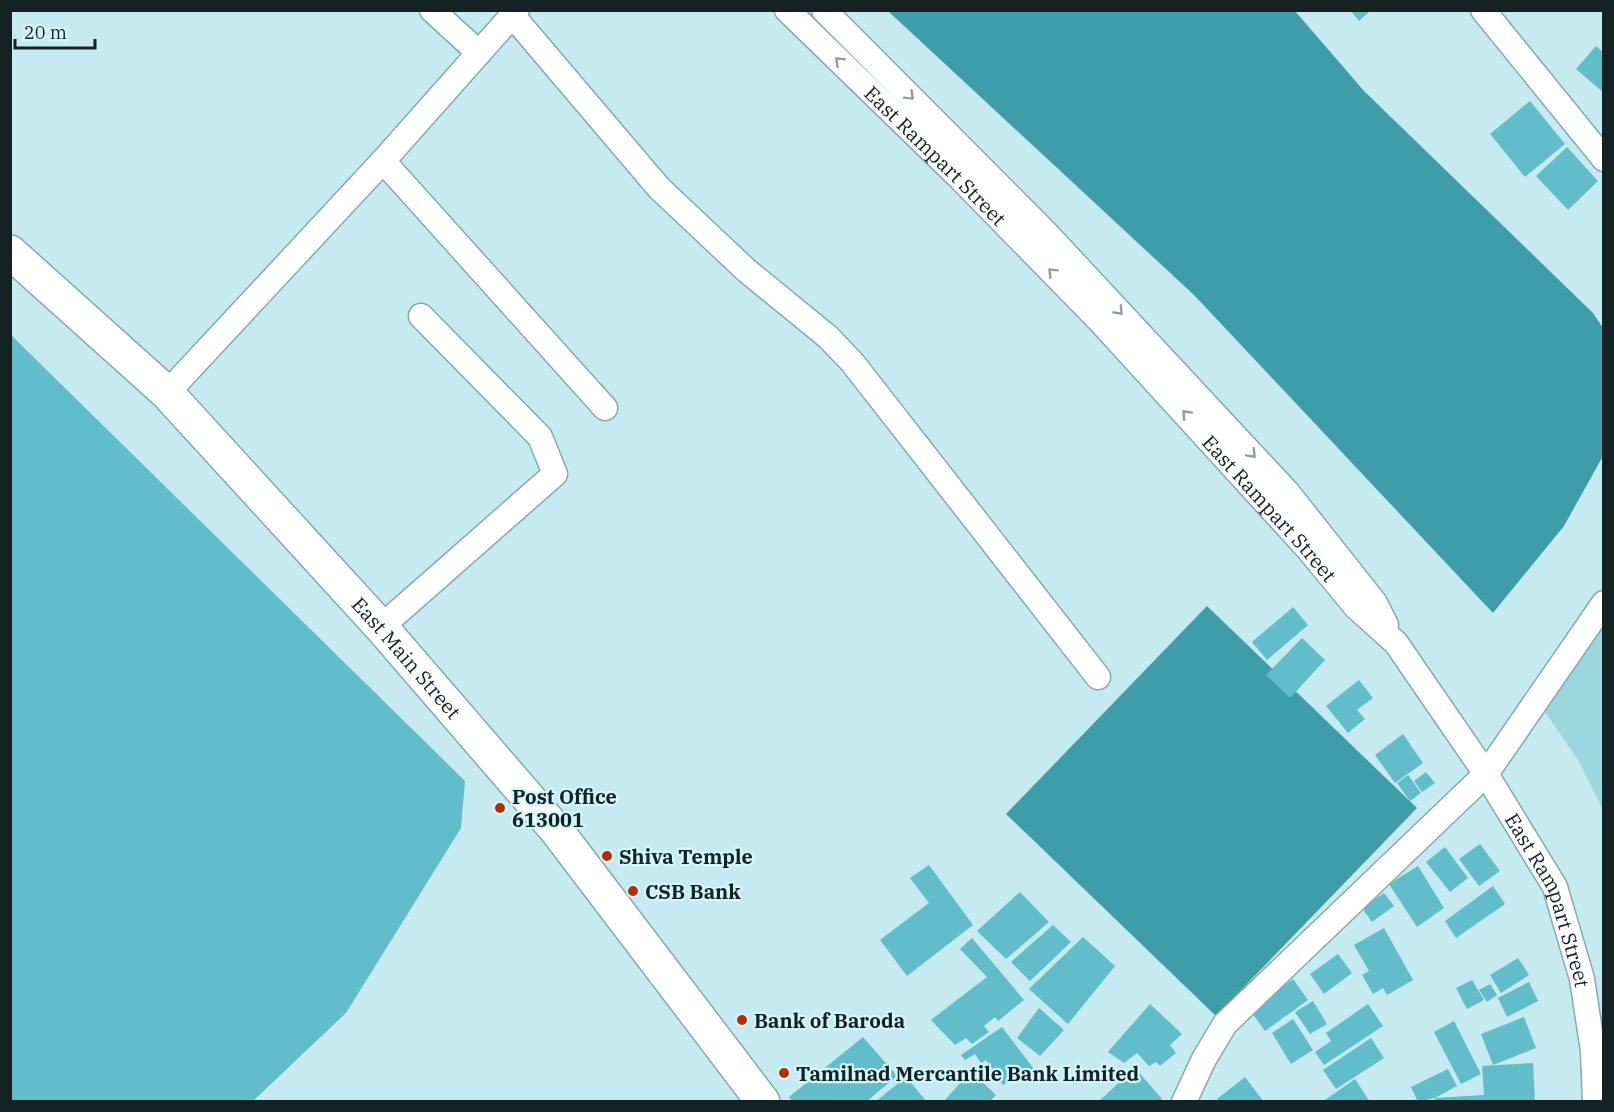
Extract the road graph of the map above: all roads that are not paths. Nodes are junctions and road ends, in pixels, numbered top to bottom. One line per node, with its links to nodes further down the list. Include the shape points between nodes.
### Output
1 (432, 10): 6 (street)
2 (787, 10): 15 (street, East Rampart Street, one-way to 2, via 1356,607 1251,485 1098,319)
3 (824, 10): 15 (street, one-way to 15, via 1047,234 1288,492 1375,603)
4 (1484, 10): 7 (street)
5 (515, 13): 6 (street); 16 (street, via 659,188 852,362)
6 (479, 53): 8 (street)
7 (1604, 159)
8 (383, 161): 11 (street); 12 (street)
9 (10, 252): 11 (main road, East Main Street)
10 (421, 316): 14 (street, via 540,437 555,474)
11 (167, 393): 14 (main road, East Main Street)
12 (605, 408)
13 (1604, 603): 17 (street)
14 (381, 627): 18 (main road, East Main Street, via 558,831)
15 (1396, 643): 17 (street, East Rampart Street)
16 (1098, 677)
17 (1486, 774): 19 (street, via 1225,1024); 20 (street, East Rampart Street, via 1555,887 1582,979 1593,1051)
18 (763, 1101)
19 (1184, 1101)
20 (1595, 1101)

